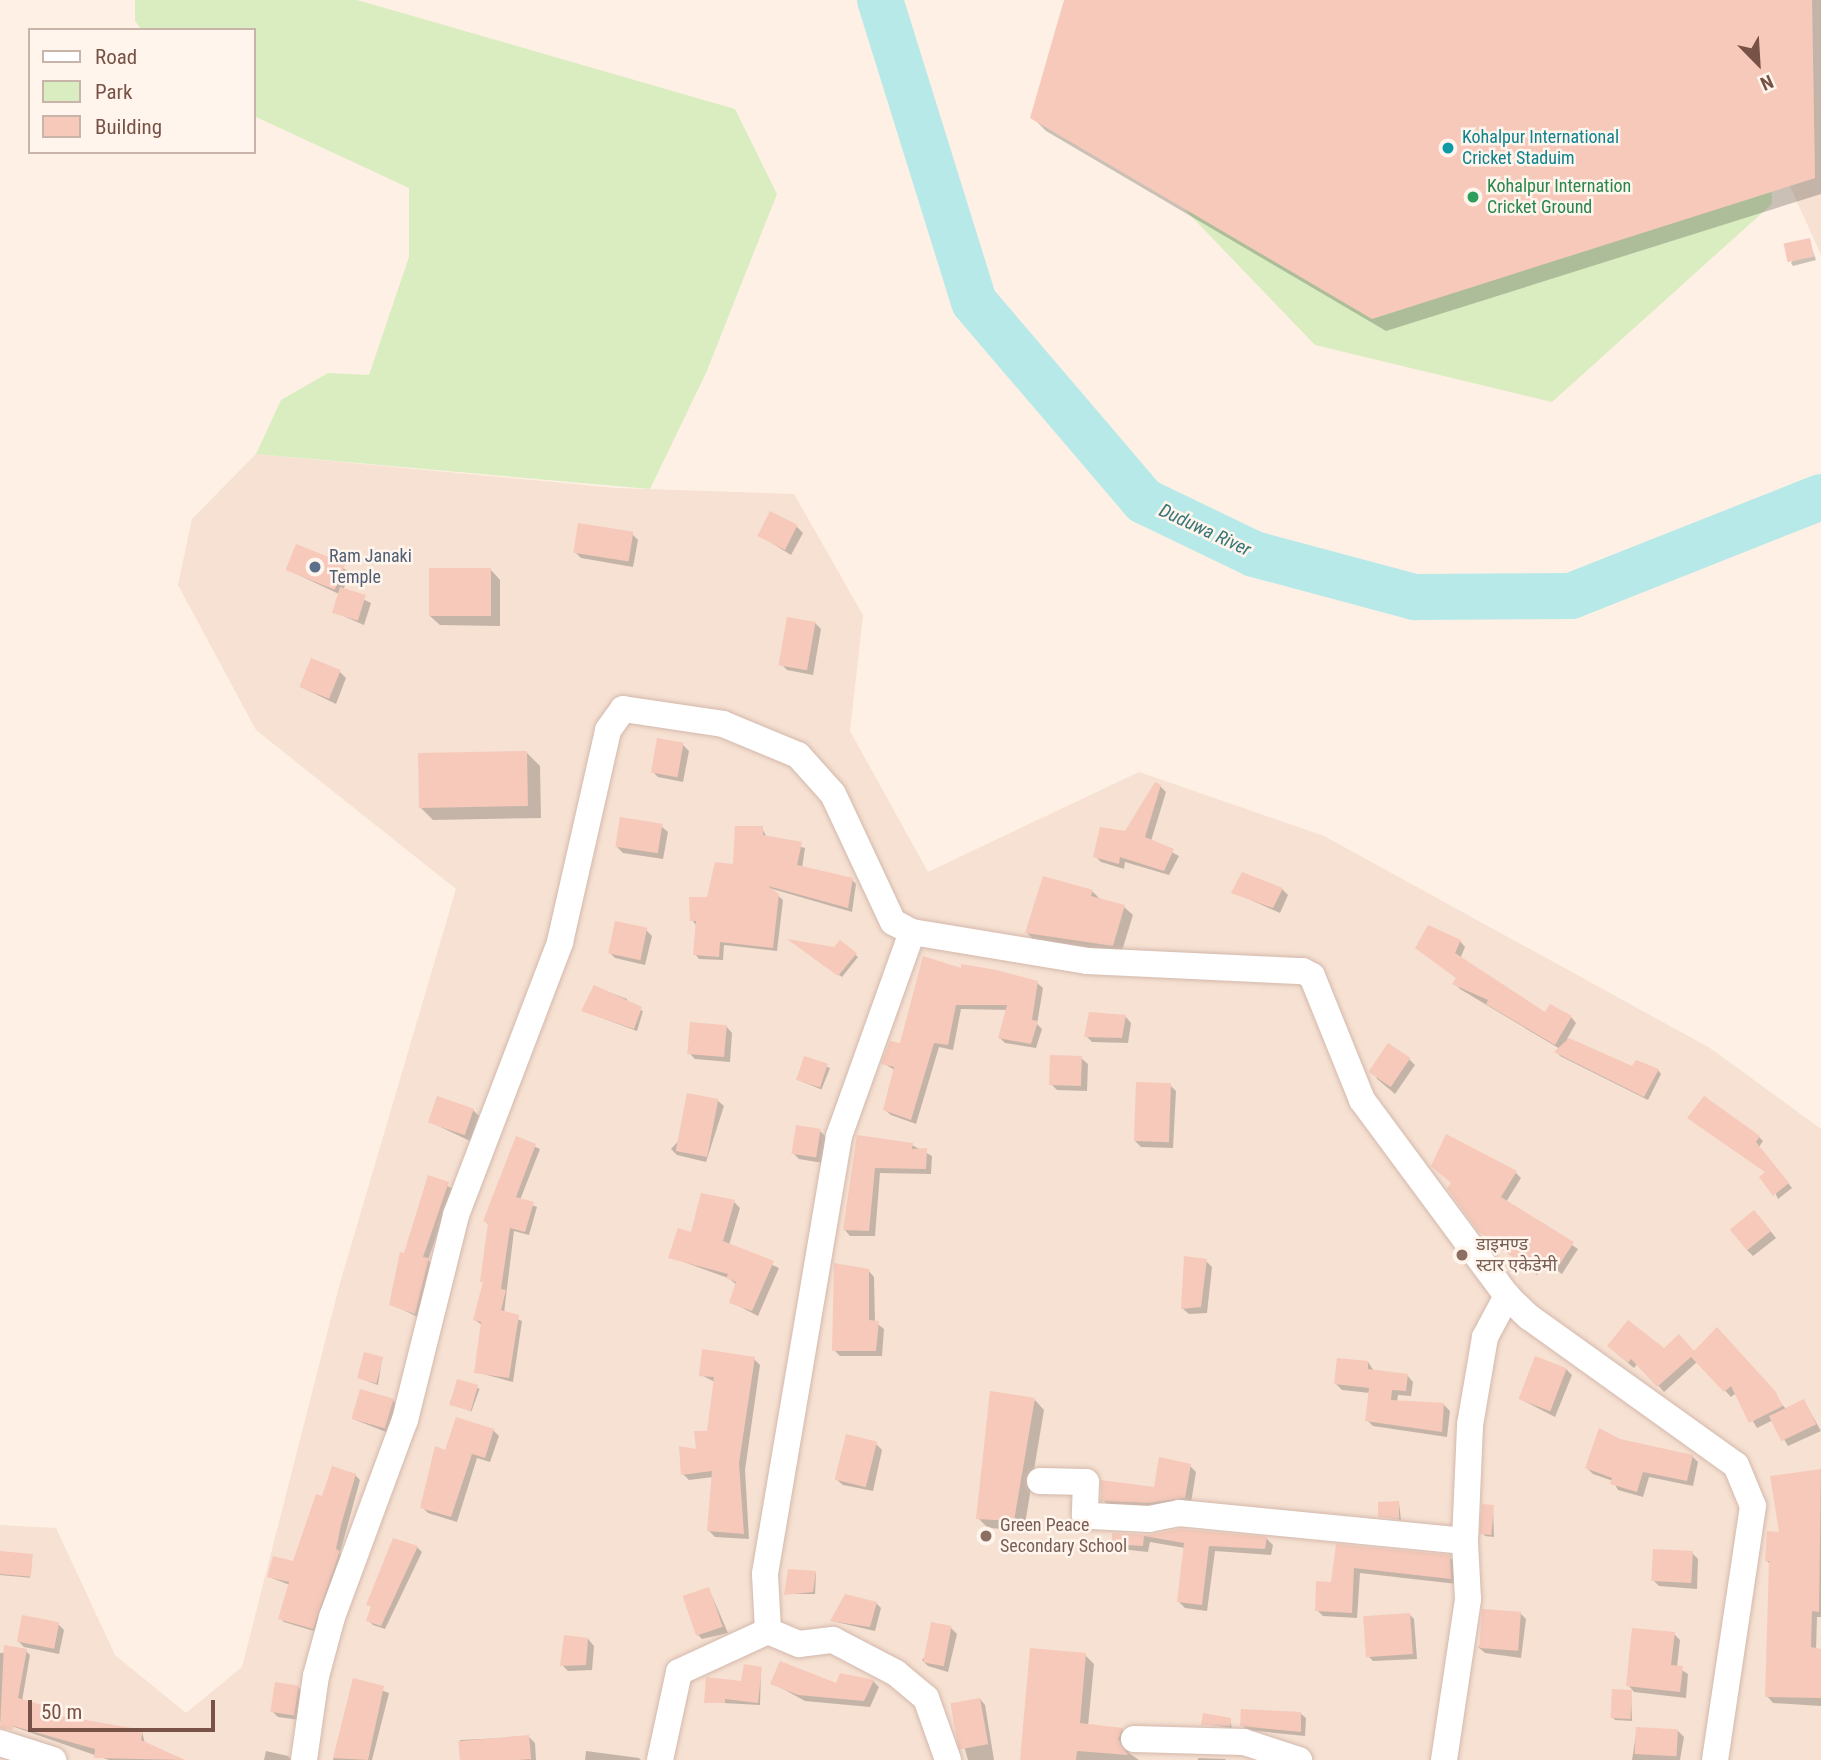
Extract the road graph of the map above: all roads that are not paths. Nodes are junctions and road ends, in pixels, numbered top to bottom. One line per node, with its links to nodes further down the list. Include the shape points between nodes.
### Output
1 (912, 932): 2 (street, via 1087,961 1303,971 1312,976 1362,1100); 5 (street, via 839,1136 765,1574); 10 (street, via 893,922 833,794 798,755 723,724 623,709 608,730 559,942 456,1215 405,1420 332,1617 316,1676)
2 (1507, 1296): 4 (street, via 1485,1336 1470,1425); 14 (street, via 1529,1317 1736,1465 1753,1506)
3 (1040, 1481): 4 (street, via 1086,1482 1084,1515 1149,1519 1180,1513)
4 (1465, 1541): 13 (street, via 1468,1600)
5 (768, 1631): 8 (street, via 679,1672); 11 (street, via 799,1644 834,1640 896,1673 926,1698)
6 (1134, 1739): 12 (street, via 1244,1742)
7 (0, 1742): 9 (street)
8 (668, 1758)
9 (53, 1760)
10 (304, 1760)
11 (947, 1760)
12 (1299, 1760)
13 (1444, 1760)
14 (1715, 1760)

